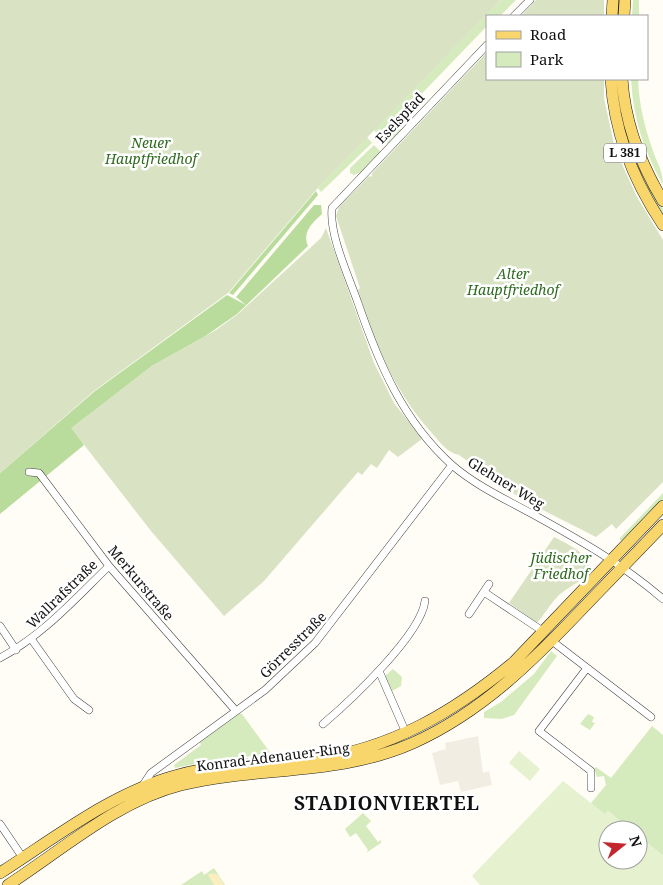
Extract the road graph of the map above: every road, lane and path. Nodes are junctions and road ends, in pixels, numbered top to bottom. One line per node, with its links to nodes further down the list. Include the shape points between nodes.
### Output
1 (530, 0): 4 (street)
2 (613, 0): 5 (main road)
3 (625, 0): 6 (main road)
4 (515, 15)
5 (612, 15)
6 (624, 15)
7 (486, 46): 11 (street, Eselspfad)
8 (611, 80): 12 (main road, L 381, via 622,146)
9 (622, 80): 10 (main road, L 381, via 634,143)
10 (663, 201)
11 (332, 208): 13 (street, Glehner Weg, via 333,226 348,274 387,380 408,415)
12 (663, 225)
13 (452, 465): 17 (street, Glehner Weg, via 488,489); 33 (street, Görresstraße, via 321,637 294,665)
14 (29, 472): 18 (street, Merkurstraße, via 39,473)
15 (663, 506): 17 (main road, Konrad-Adenauer-Ring)
16 (663, 525): 19 (main road, Konrad-Adenauer-Ring)
17 (613, 559): 19 (street, Glehner Weg); 26 (main road, Konrad-Adenauer-Ring)
18 (109, 566): 27 (street, Wallrafstraße); 33 (street, Merkurstraße)
19 (623, 567): 22 (street, Glehner Weg); 26 (main road, Konrad-Adenauer-Ring)
20 (489, 584): 21 (street)
21 (484, 592): 24 (street); 26 (street)
22 (663, 599)
23 (425, 601): 31 (street, via 421,617)
24 (468, 614)
25 (0, 626): 28 (street)
26 (548, 636): 30 (street); 36 (main road, Konrad-Adenauer-Ring, via 493,680); 42 (main road, Konrad-Adenauer-Ring, via 522,670 474,708 413,742 347,764 224,778 162,790 106,820)
27 (32, 640): 28 (street, Wallrafstraße); 32 (street, Wallrafstraße, via 74,699)
28 (16, 650): 29 (street, Wallrafstraße)
29 (0, 658)
30 (587, 668): 34 (street); 37 (street, via 539,731 591,770)
31 (379, 671): 35 (street); 36 (street)
32 (89, 710)
33 (236, 711): 38 (street, Görresstraße, via 151,773)
34 (651, 718)
35 (323, 724)
36 (406, 733): 38 (main road, Konrad-Adenauer-Ring, via 348,754 192,772)
37 (591, 788)
38 (140, 789): 40 (main road, Konrad-Adenauer-Ring, via 93,813)
39 (0, 824): 40 (street)
40 (23, 858): 41 (main road, Konrad-Adenauer-Ring)
41 (0, 874)
42 (8, 885)

